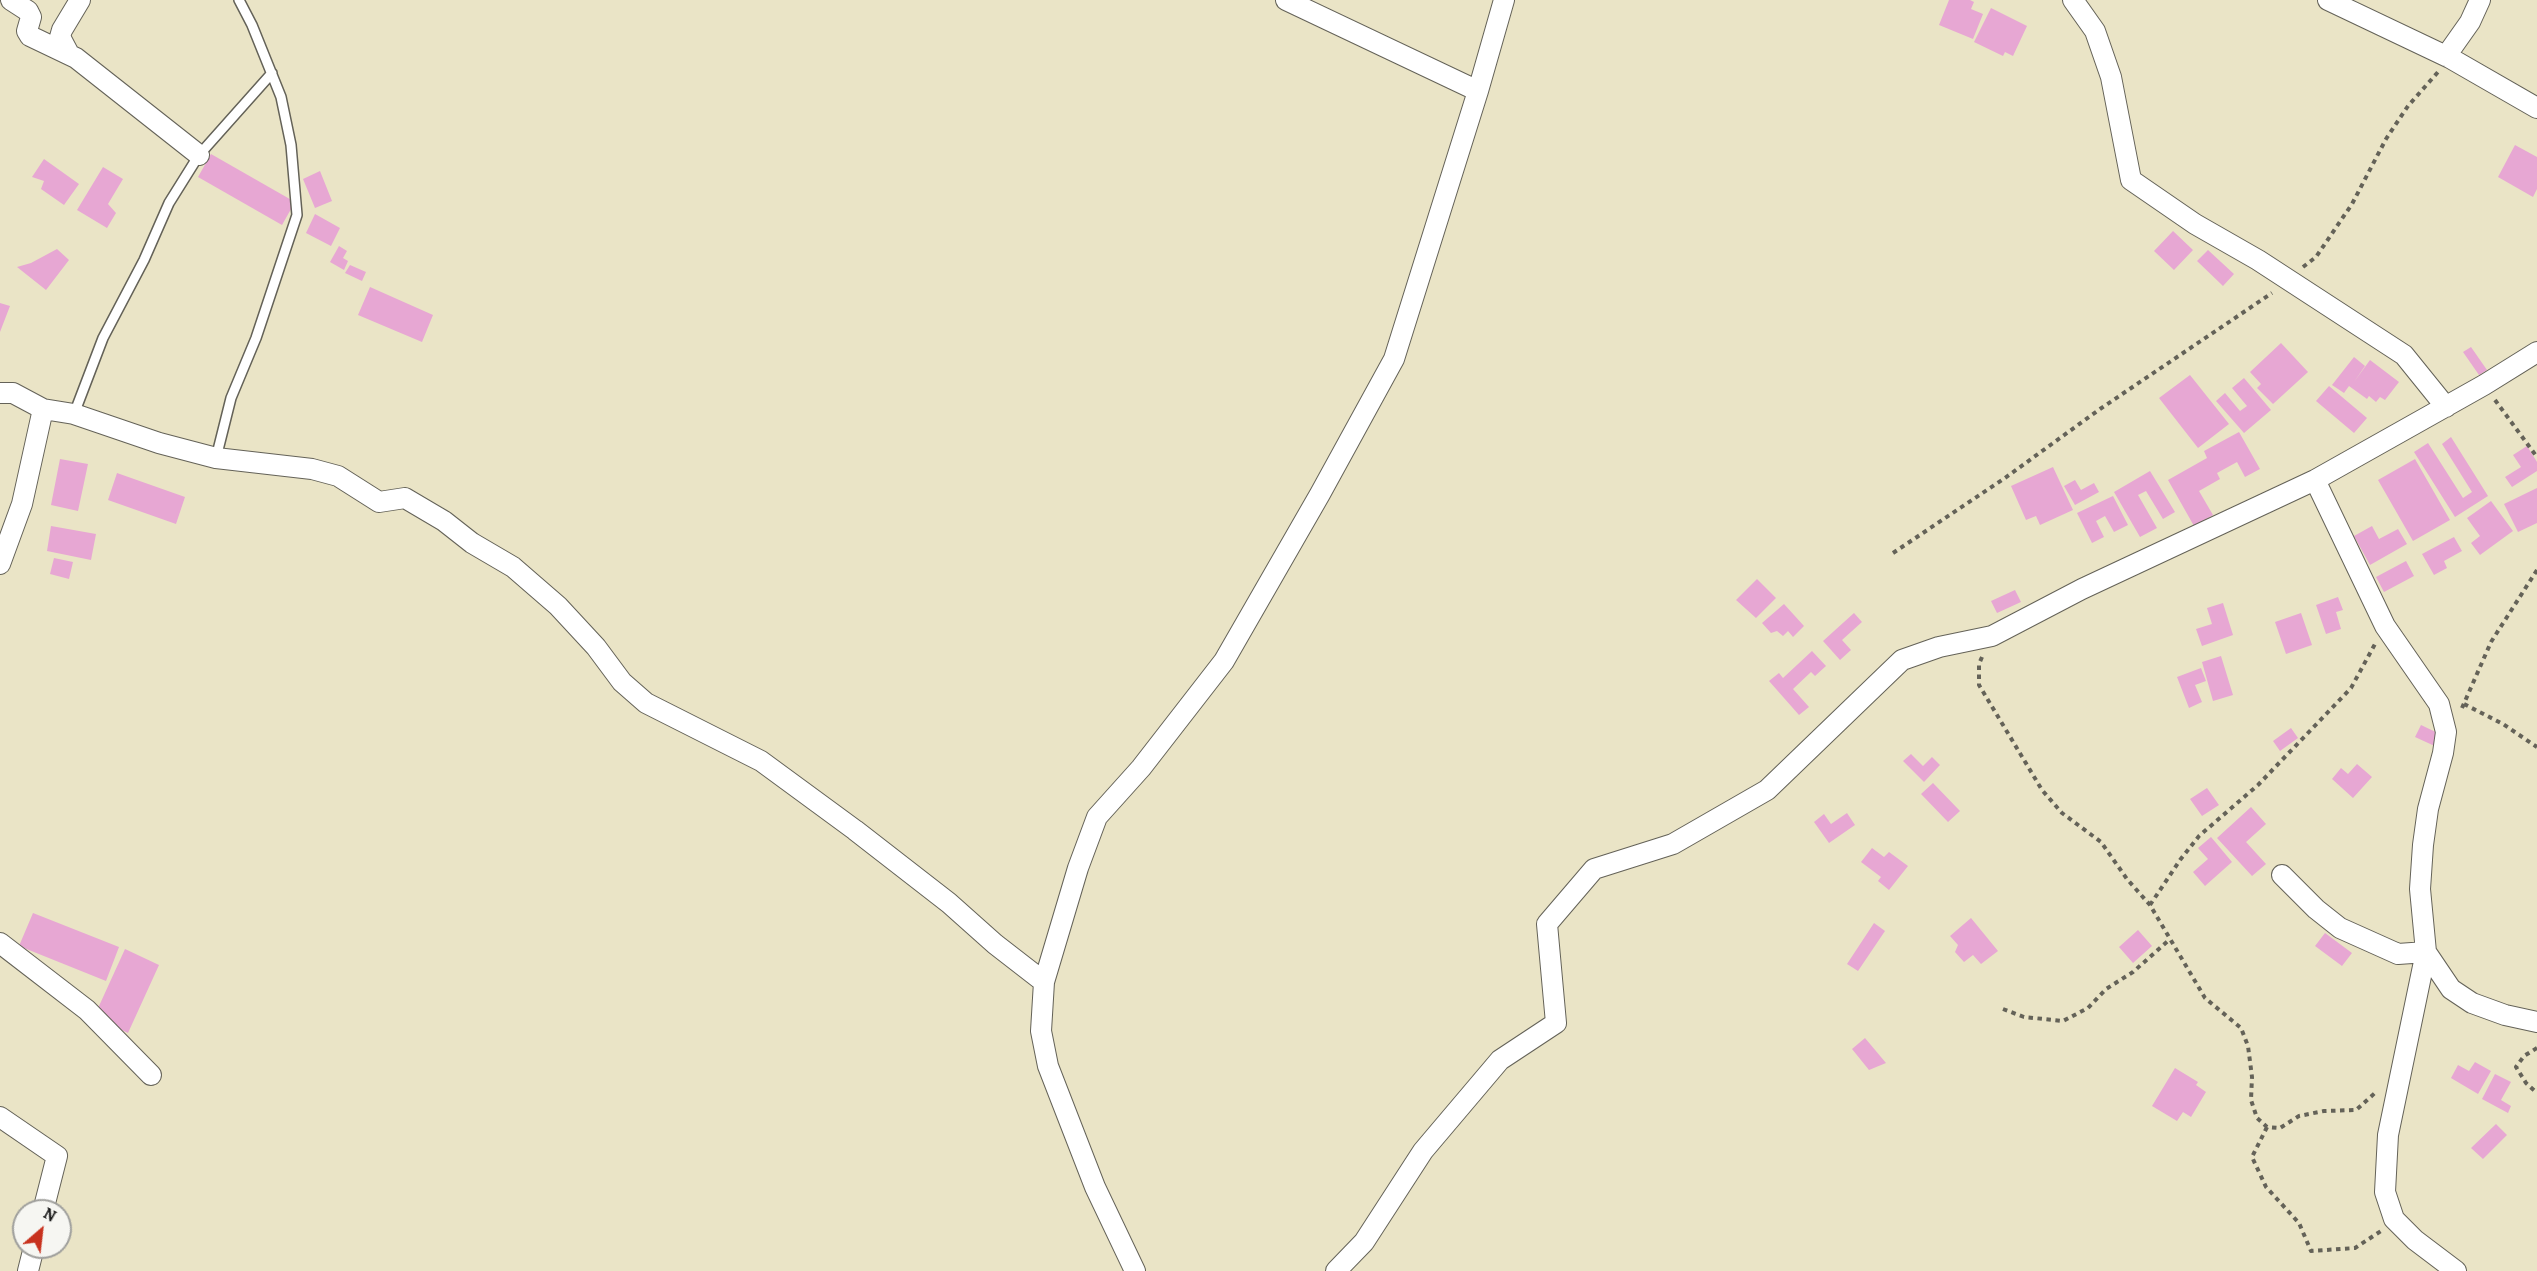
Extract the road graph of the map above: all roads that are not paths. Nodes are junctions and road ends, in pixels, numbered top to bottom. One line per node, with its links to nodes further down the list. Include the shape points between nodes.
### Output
1 (11, 0): 9 (street, via 28,11 30,36)
2 (80, 0): 9 (street, via 60,37)
3 (239, 0): 11 (lane)
4 (1286, 0): 12 (street)
5 (1504, 0): 12 (street)
6 (2073, 0): 17 (street, via 2095,31 2111,77 2130,180 2404,355)
7 (2328, 0): 10 (street)
8 (2480, 0): 10 (street)
9 (69, 54): 14 (street)
10 (2448, 57): 13 (street)
11 (272, 73): 14 (lane); 20 (lane, via 291,145 297,214 256,338 231,398)
12 (1478, 91): 26 (street, via 1394,359 1224,662 1097,817)
13 (2537, 108)
14 (199, 155): 19 (lane, via 169,202 103,338)
15 (2537, 352): 17 (street)
16 (0, 393): 18 (street, via 13,393)
17 (2446, 406): 21 (street)
18 (43, 409): 19 (street); 22 (street, via 22,504)
19 (74, 414): 20 (street)
20 (216, 458): 26 (street, via 312,469 338,476 379,502 405,498 444,521 513,567 558,606 622,682 646,703 761,760 884,852)
21 (2315, 480): 25 (street, via 2385,626 2439,704 2446,732 2423,845 2420,889); 32 (street, via 2082,589 1992,636 1939,646 1902,660 1767,790 1673,844 1594,869 1547,924 1556,1023 1500,1060 1423,1151 1364,1242)
22 (0, 564)
23 (2282, 875): 25 (street, via 2340,928 2398,954)
24 (0, 943): 28 (street, via 87,1010)
25 (2426, 952): 27 (street, via 2451,989 2472,1003); 33 (street, via 2388,1135 2385,1192 2400,1226)
26 (1044, 982): 31 (street, via 1041,1031 1048,1066 1095,1187)
27 (2537, 1022)
28 (151, 1075)
29 (0, 1117): 30 (street, via 57,1156)
30 (47, 1199)
31 (1135, 1271)
32 (1336, 1271)
33 (2456, 1271)

